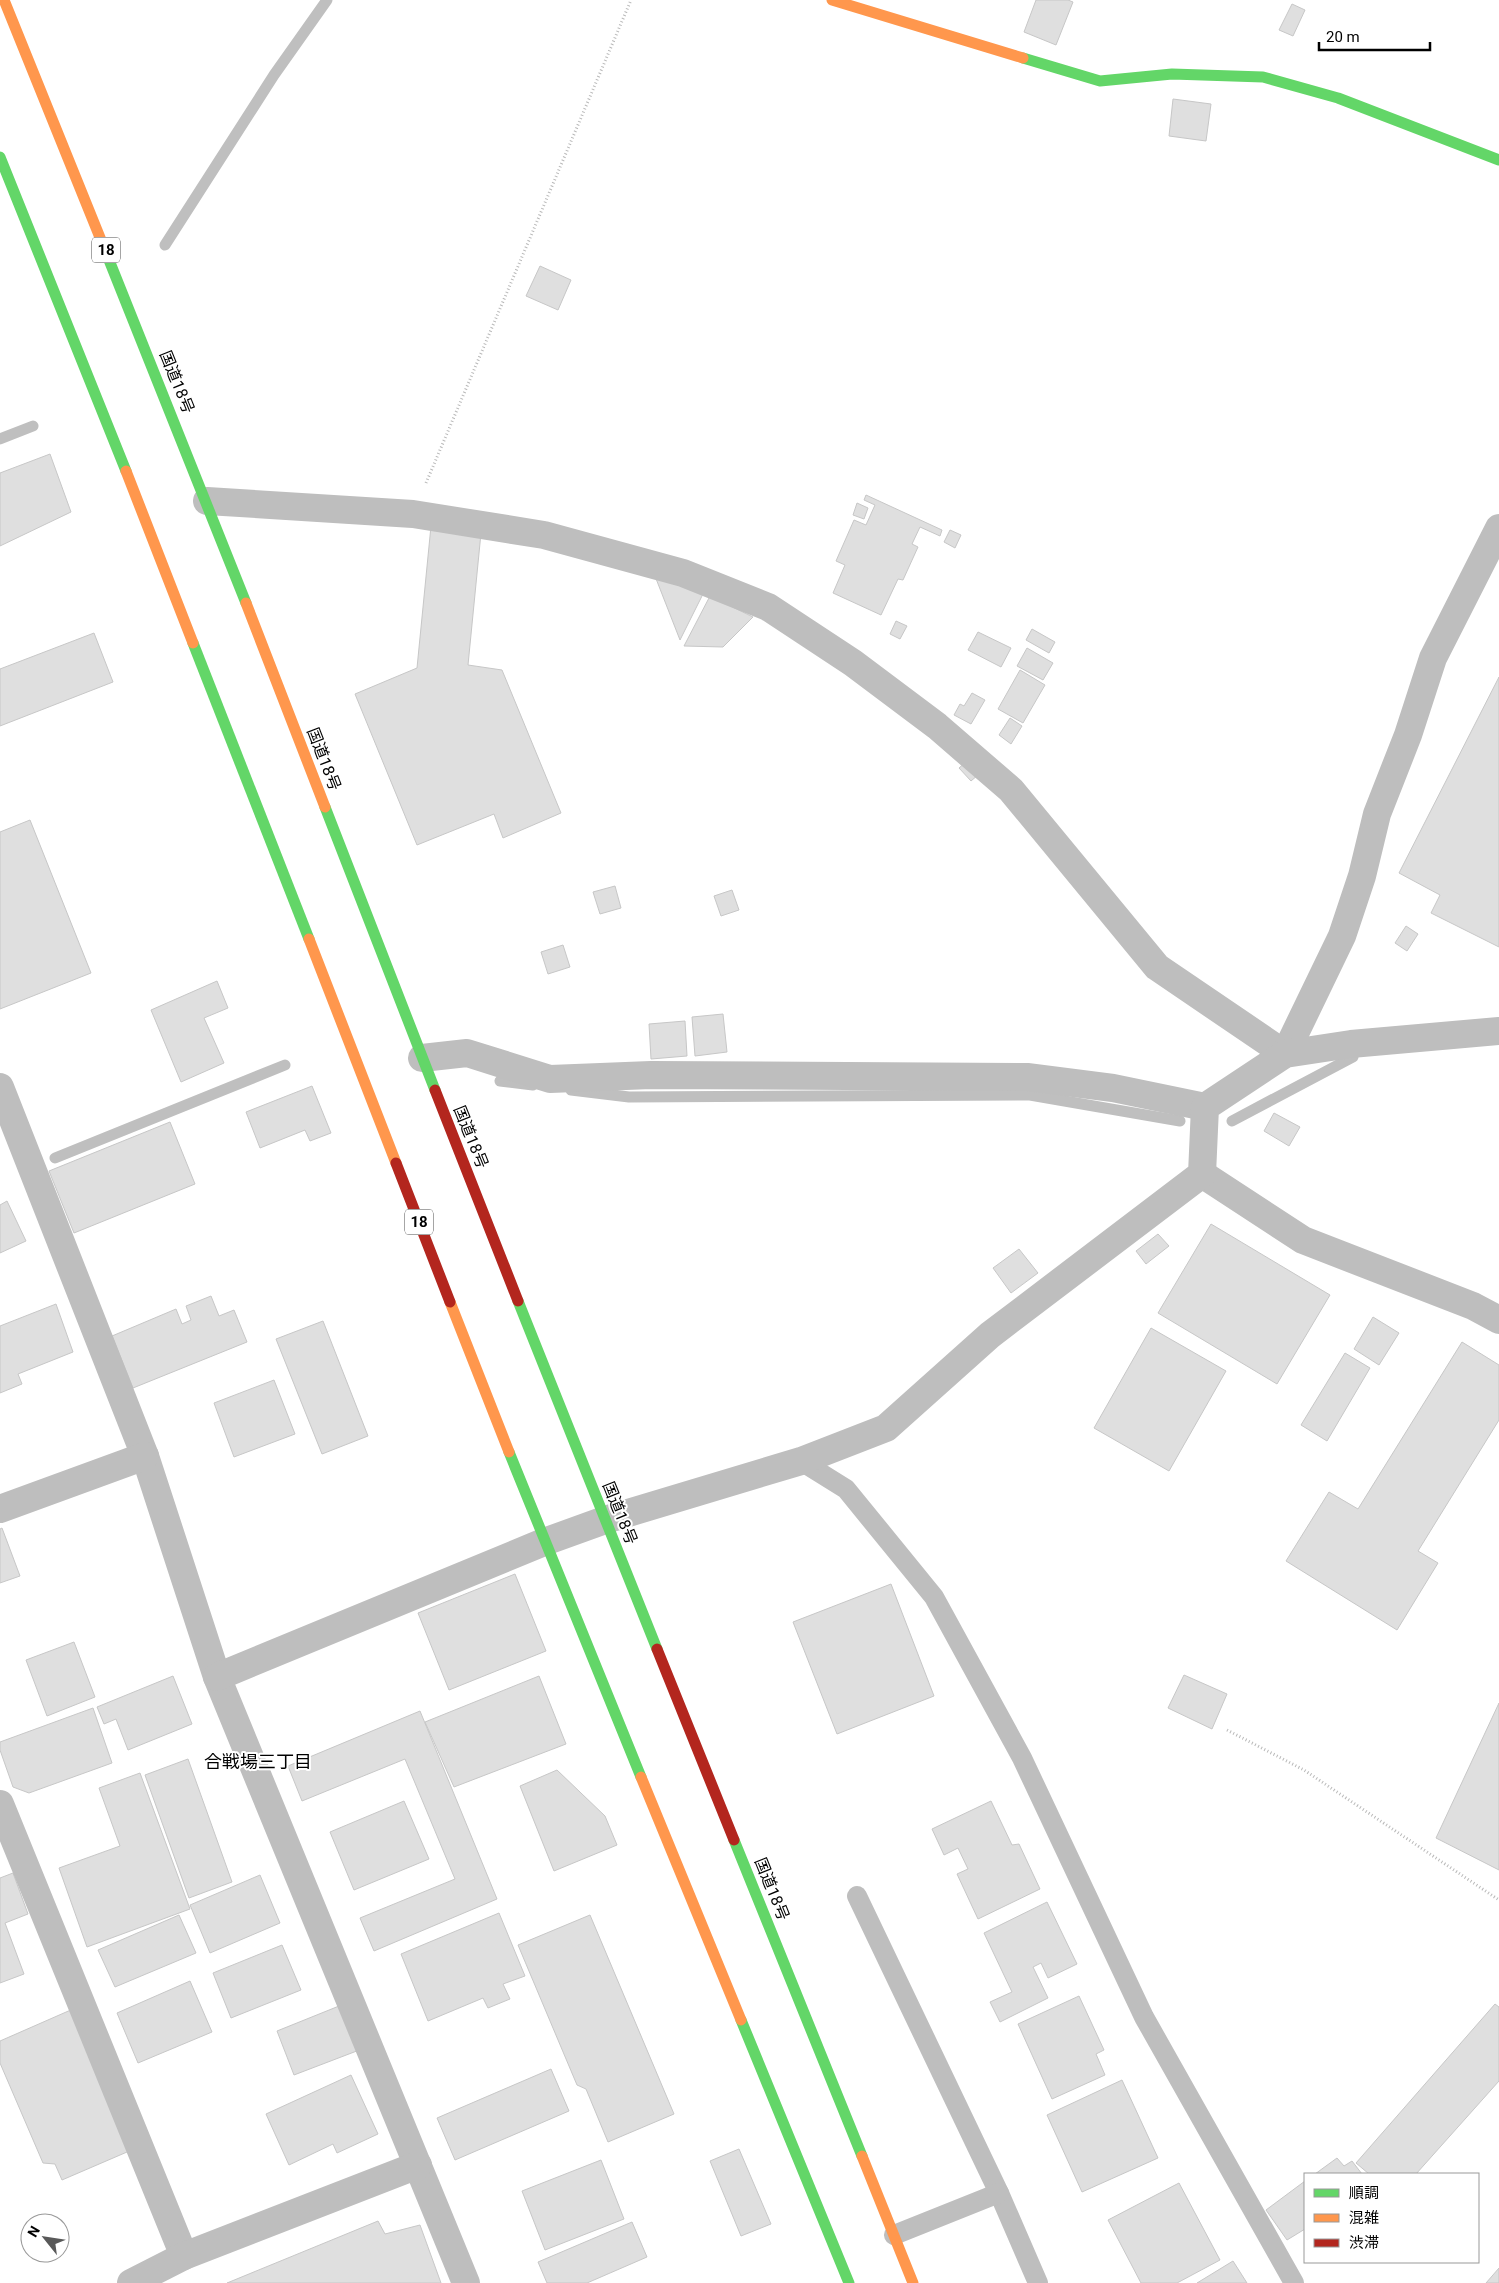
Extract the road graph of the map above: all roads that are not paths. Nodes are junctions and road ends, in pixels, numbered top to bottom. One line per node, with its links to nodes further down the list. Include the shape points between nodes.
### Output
1 (4, 0): 5 (main road, 国道18号 / 18)
2 (832, 0): 4 (main road, via 1100,81 1172,74 1263,77 1338,98)
3 (0, 157): 18 (main road, 18)
4 (1499, 160)
5 (207, 501): 8 (street, via 413,514 544,535 683,573 768,607 854,663 944,732 1011,790 1157,967); 9 (main road, 国道18号 / 18)
6 (1499, 528): 8 (street, via 1433,658 1377,814 1362,876 1342,936)
7 (1499, 1031): 8 (street, via 1351,1044)
8 (1285, 1054): 11 (street)
9 (422, 1058): 11 (street, via 467,1053 550,1079 651,1075 1027,1077 1113,1088); 17 (main road, 国道18号 / 18)
10 (0, 1087): 14 (street)
11 (1205, 1107): 12 (street)
12 (1202, 1174): 13 (street, via 1303,1240 1473,1306); 15 (street, via 990,1336 886,1428)
13 (1499, 1320)
14 (145, 1456): 16 (street); 19 (street)
15 (801, 1460): 17 (street); 31 (lane, via 846,1488 934,1597 1022,1758 1144,2017)
16 (0, 1509)
17 (605, 1520): 18 (street); 24 (main road, 国道18号 / 18)
18 (544, 1542): 19 (street); 28 (main road, 18)
19 (217, 1677): 22 (street)
20 (0, 1804): 25 (street)
21 (856, 1896): 23 (lane)
22 (418, 2165): 25 (street); 27 (street)
23 (999, 2193): 24 (lane); 30 (lane)
24 (894, 2235): 29 (main road, 国道18号 / 18)
25 (184, 2256): 26 (street)
26 (131, 2283)
27 (466, 2283)
28 (849, 2283)
29 (913, 2283)
30 (1038, 2283)
31 (1294, 2283)

